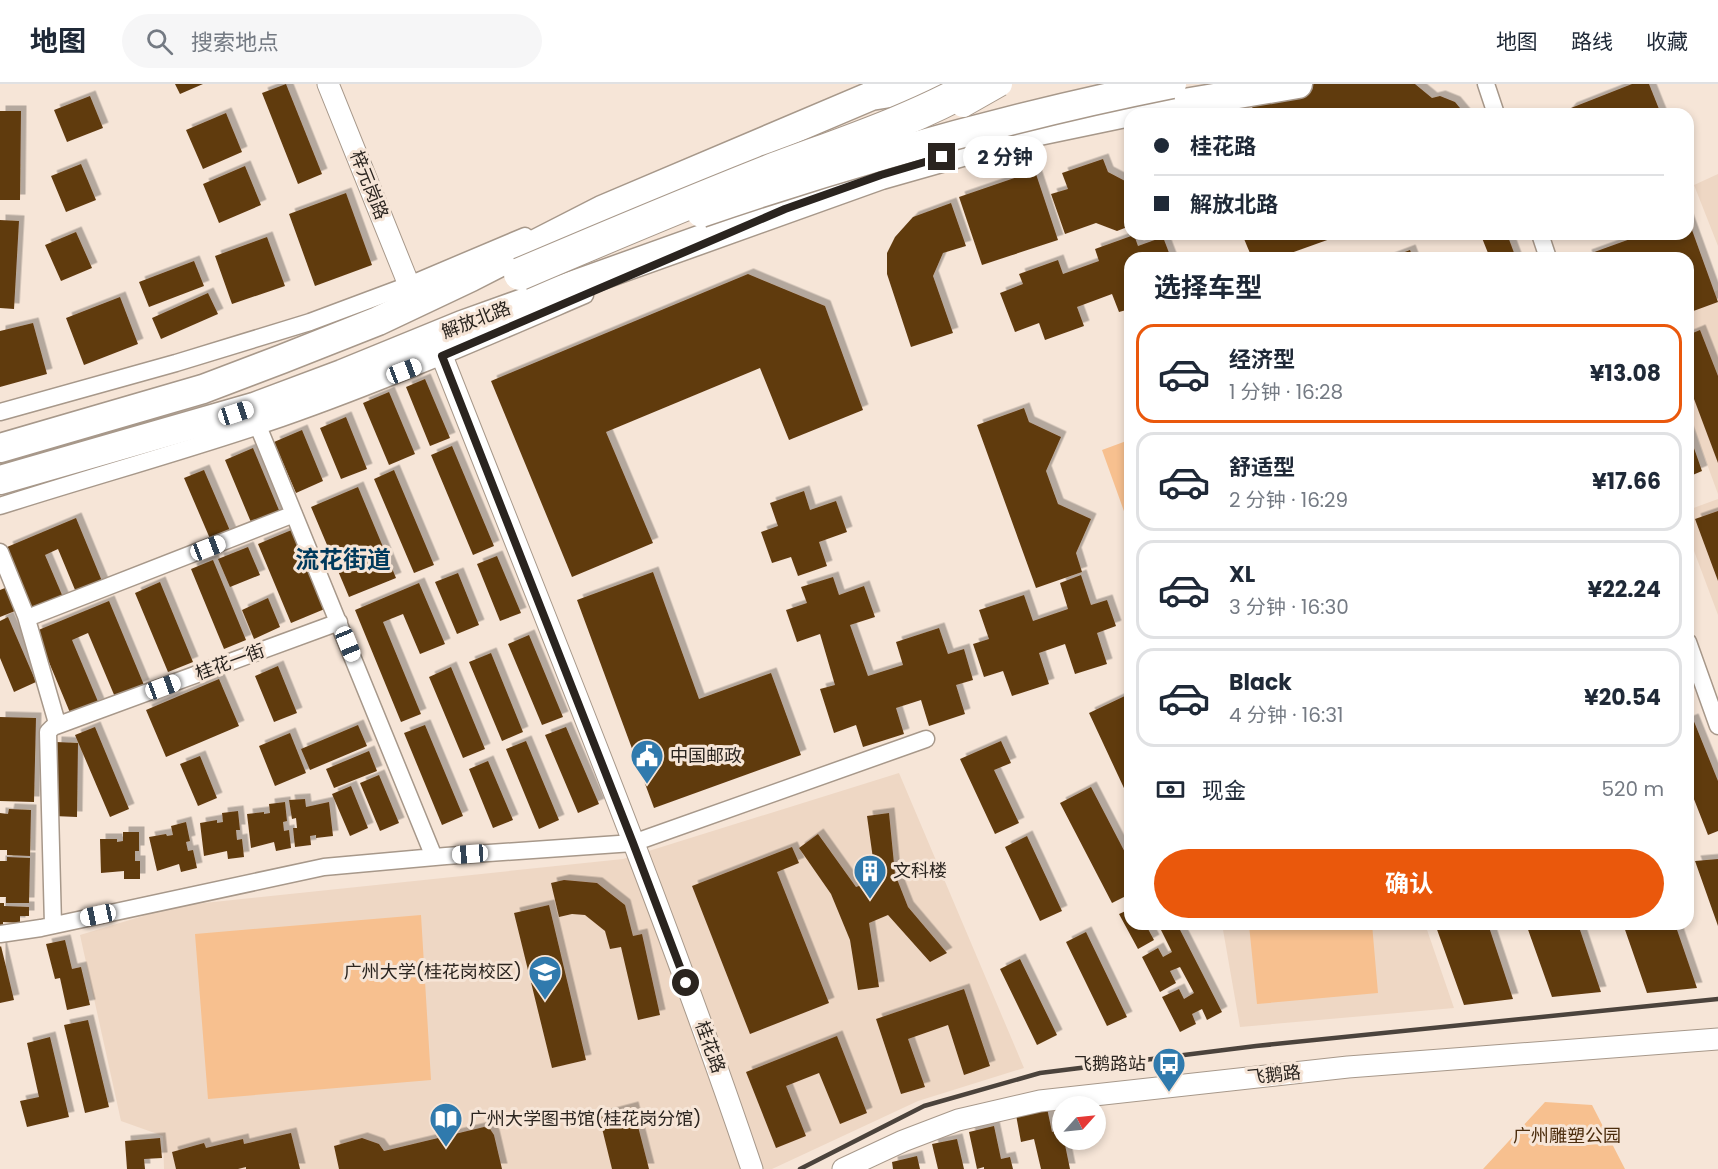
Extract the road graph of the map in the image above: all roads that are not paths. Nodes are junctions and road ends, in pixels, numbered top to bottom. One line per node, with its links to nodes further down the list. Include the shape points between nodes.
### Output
1 (328, 84): 16 (street, 梓元岗路)
2 (947, 84): 8 (highway, 解放北路)
3 (976, 84): 15 (highway, bridge, via 905,119)
4 (1000, 84): 12 (main road, bridge, via 963,105)
5 (1141, 84): 9 (highway, via 1147,98)
6 (1298, 84): 9 (highway)
7 (1485, 84): 10 (street)
8 (871, 96): 11 (highway, via 904,118 913,132 917,149); 14 (highway, 解放北路)
9 (1167, 96): 11 (highway, 解放北路); 15 (highway, bridge, via 1034,114 913,146)
10 (1494, 108)
11 (910, 166): 13 (highway, 解放北路)
12 (763, 184)
13 (785, 209): 17 (street); 22 (highway, 解放北路, via 462,325 254,407)
14 (564, 228): 16 (street, via 521,237); 20 (highway, 解放北路, via 378,321 293,355 203,389)
15 (520, 274): 21 (highway, via 316,364)
16 (409, 285): 18 (street, via 273,334)
17 (442, 356): 19 (street); 32 (street, 桂花路)
18 (0, 412)
19 (258, 426): 23 (street); 24 (street)
20 (0, 448)
21 (0, 472)
22 (0, 480)
23 (0, 506)
24 (294, 514): 26 (street); 27 (street)
25 (0, 552): 30 (street, via 46,680 57,723)
26 (35, 615)
27 (339, 622): 30 (street, 桂花一街); 33 (street)
28 (1694, 659): 29 (street)
29 (1718, 726)
30 (53, 727): 34 (street, via 48,732)
31 (926, 739): 32 (street)
32 (633, 843): 33 (street); 37 (street, 桂花路)
33 (434, 857): 34 (street, via 324,867)
34 (53, 925): 35 (street)
35 (0, 934)
36 (1718, 1039): 38 (street, 飞鹅路, via 1348,1067 1040,1101 958,1120)
37 (752, 1169)
38 (843, 1169)

